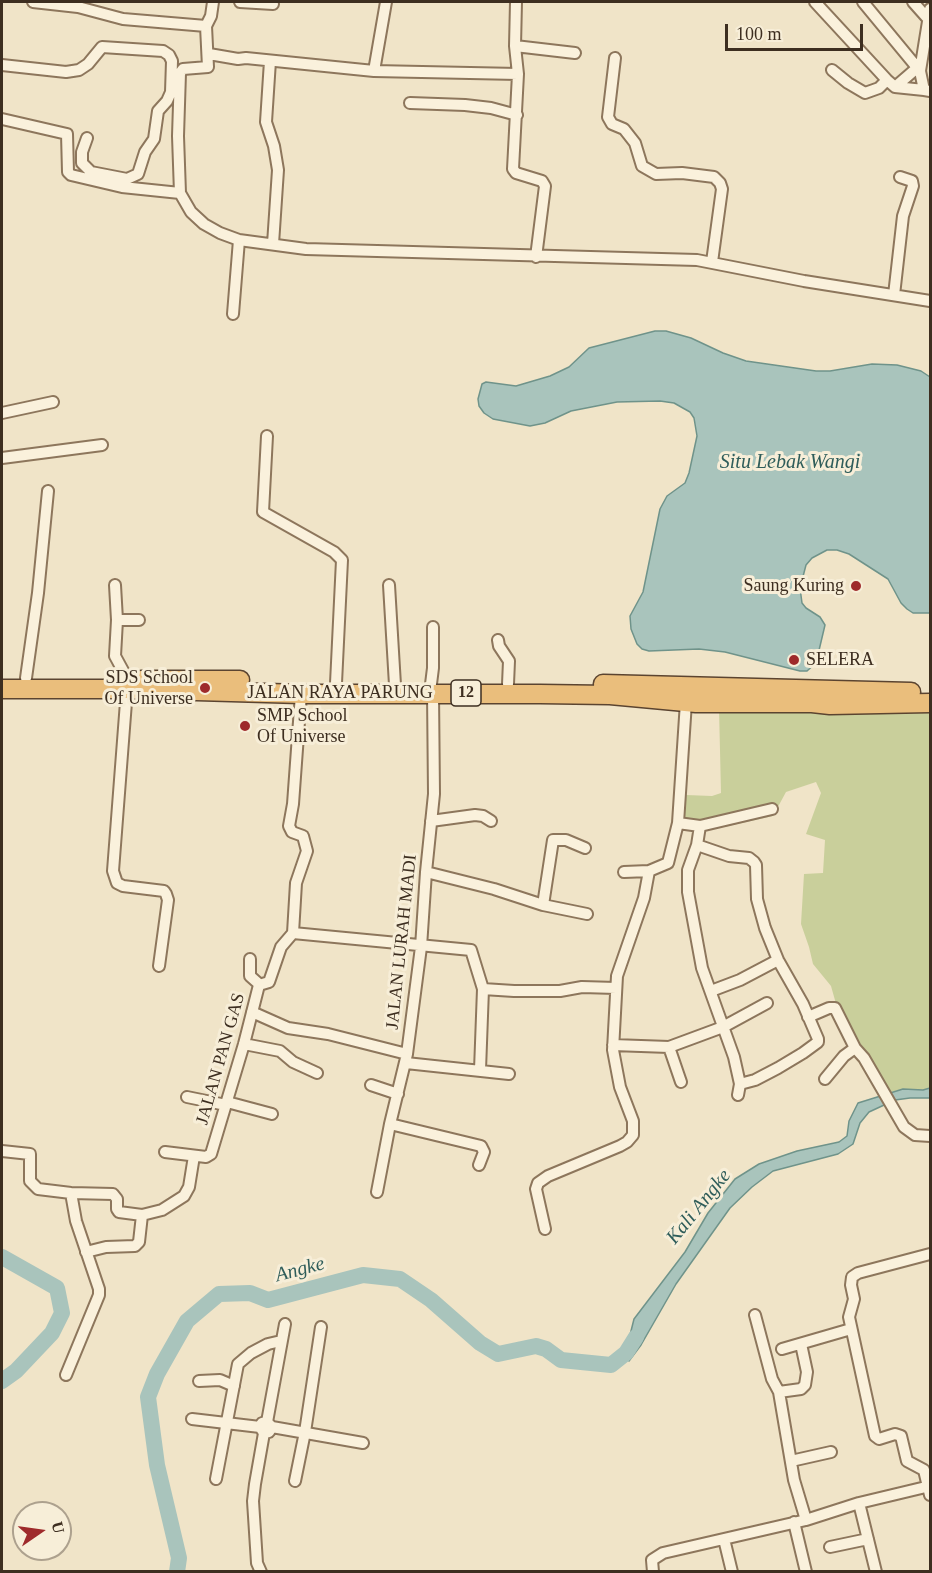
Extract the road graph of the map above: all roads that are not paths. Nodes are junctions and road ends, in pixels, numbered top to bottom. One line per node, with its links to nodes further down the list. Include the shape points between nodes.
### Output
1 (33, 2): 11 (street, via 78,7 123,19)
2 (213, 2): 11 (street)
3 (240, 2): 9 (street)
4 (386, 2): 21 (street)
5 (516, 2): 12 (street)
6 (815, 2): 23 (street)
7 (863, 2): 20 (street)
8 (913, 2): 10 (street)
9 (273, 4)
10 (930, 16): 13 (street)
11 (206, 26): 15 (street)
12 (515, 46): 14 (street); 22 (street)
13 (927, 52): 20 (street)
14 (575, 53)
15 (209, 54): 17 (street); 30 (street, via 207,69 183,69 180,73)
16 (615, 57): 34 (street, via 608,117 635,143 642,166 656,174 714,177 720,183)
17 (270, 61): 21 (street); 32 (street, via 266,122 278,170)
18 (2, 65): 28 (street, via 79,70 102,47 163,51 169,55 171,92 158,111 154,139 138,174 127,178 91,172 82,163)
19 (832, 70): 23 (street, via 865,93)
20 (919, 70): 23 (street); 24 (street)
21 (374, 71): 22 (street)
22 (518, 74): 26 (street)
23 (891, 83): 24 (street)
24 (927, 91)
25 (410, 103): 26 (street, via 465,105)
26 (517, 115): 33 (street, via 513,169 546,186)
27 (2, 119): 30 (street, via 67,134 71,175 122,187)
28 (87, 138)
29 (900, 177): 35 (street, via 912,181 913,186 903,216)
30 (180, 193): 31 (street, via 190,212 204,224)
31 (239, 240): 32 (street); 37 (street)
32 (273, 244): 33 (street, via 306,249)
33 (536, 257): 34 (street)
34 (712, 262): 35 (street)
35 (894, 295): 36 (street)
36 (930, 301)
37 (233, 314)
38 (53, 402): 39 (street)
39 (2, 413)
40 (267, 436): 52 (street, via 263,512 342,560)
41 (102, 445): 42 (street)
42 (2, 458)
43 (48, 491): 51 (street)
44 (116, 585): 46 (street)
45 (389, 585): 55 (street)
46 (117, 620): 47 (street); 54 (street, via 115,656)
47 (139, 620)
48 (433, 627): 56 (street, JALAN LURAH MADI)
49 (498, 640): 53 (street, via 509,661)
50 (2, 678): 51 (highway, JALAN RAYA PARUNG / 12)
51 (26, 678): 54 (highway, JALAN RAYA PARUNG / 12)
52 (336, 683): 54 (highway, JALAN RAYA PARUNG / 12, via 184,679); 55 (highway, JALAN RAYA PARUNG / 12)
53 (508, 684): 56 (highway, JALAN RAYA PARUNG / 12); 57 (highway, JALAN RAYA PARUNG / 12)
54 (127, 685): 58 (highway, JALAN RAYA PARUNG / 12); 60 (highway, JALAN RAYA PARUNG / 12); 79 (street, via 113,871 117,883 123,886 166,894)
55 (395, 685): 56 (highway, JALAN RAYA PARUNG / 12)
56 (432, 688): 57 (highway, JALAN RAYA PARUNG / 12); 60 (highway, JALAN RAYA PARUNG / 12); 64 (street, JALAN LURAH MADI)
57 (540, 688): 59 (highway, JALAN RAYA PARUNG / 12); 61 (highway, JALAN RAYA PARUNG / 12)
58 (2, 689)
59 (930, 692)
60 (301, 694): 75 (street, JALAN PAN GAS, via 289,826 292,832 303,836 307,850 296,883)
61 (686, 702): 62 (highway, JALAN RAYA PARUNG / 12); 66 (street)
62 (930, 704)
63 (772, 809): 67 (street)
64 (431, 821): 65 (street, via 475,814); 71 (street, JALAN LURAH MADI)
65 (491, 822)
66 (678, 823): 67 (street); 70 (street, via 668,863)
67 (700, 826): 68 (street)
68 (697, 845): 78 (street, via 752,860 756,865 760,910); 83 (street, via 688,870 688,886 702,968)
69 (585, 848): 73 (street, via 566,840 553,840)
70 (649, 871): 72 (street); 82 (street, via 647,890)
71 (426, 872): 73 (street); 76 (street, JALAN LURAH MADI)
72 (624, 873)
73 (543, 904): 74 (street)
74 (587, 914)
75 (292, 933): 76 (street); 80 (street, JALAN PAN GAS, via 281,947 269,982)
76 (421, 947): 81 (street, via 471,950); 92 (street, JALAN LURAH MADI, via 411,977)
77 (250, 959): 80 (street, via 250,976)
78 (778, 960): 83 (street); 86 (street)
79 (159, 966)
80 (260, 984): 85 (street, JALAN PAN GAS)
81 (483, 988): 82 (street, via 514,992); 93 (street)
82 (616, 988): 89 (street)
83 (711, 991): 87 (street)
84 (766, 1003): 87 (street)
85 (252, 1012): 88 (street, JALAN PAN GAS); 92 (street, via 288,1028 328,1034)
86 (808, 1017): 87 (street, via 818,1042 739,1089 735,1058); 91 (street, via 835,1008)
87 (723, 1027): 90 (street)
88 (244, 1044): 94 (street, via 280,1051); 101 (street, JALAN PAN GAS)
89 (613, 1045): 90 (street); 112 (street, via 620,1087 633,1121 633,1135 620,1146 538,1183)
90 (669, 1047): 97 (street)
91 (855, 1048): 96 (street); 104 (street, via 901,1122 915,1136)
92 (406, 1058): 93 (street); 99 (street, JALAN LURAH MADI)
93 (480, 1070): 95 (street)
94 (317, 1073)
95 (509, 1074)
96 (825, 1079)
97 (681, 1082)
98 (371, 1086): 99 (street)
99 (398, 1094): 103 (street, JALAN LURAH MADI)
100 (187, 1097): 101 (street)
101 (227, 1103): 102 (street); 107 (street, JALAN PAN GAS, via 212,1154)
102 (272, 1114)
103 (390, 1124): 108 (street, via 481,1146 484,1152); 109 (street, JALAN LURAH MADI)
104 (930, 1136)
105 (2, 1151): 110 (street, via 30,1154 30,1181 38,1189)
106 (165, 1152): 107 (street)
107 (194, 1156): 111 (street, via 184,1196 162,1210)
108 (479, 1165)
109 (377, 1192)
110 (71, 1193): 111 (street, via 113,1194 119,1212); 113 (street)
111 (142, 1215): 113 (street, via 139,1242 135,1246)
112 (545, 1228)
113 (86, 1252): 123 (street, via 99,1295)
114 (930, 1254): 118 (street, via 852,1277)
115 (755, 1315): 127 (street)
116 (285, 1324): 119 (street)
117 (321, 1327): 131 (street)
118 (851, 1329): 120 (street); 137 (street, via 875,1436 902,1436 907,1461 924,1470)
119 (281, 1341): 122 (street, via 251,1353); 130 (street)
120 (801, 1344): 121 (street); 127 (street, via 807,1372 805,1385)
121 (782, 1349)
122 (238, 1364): 125 (street); 126 (street)
123 (66, 1375)
124 (198, 1380): 125 (street)
125 (220, 1380): 126 (street)
126 (234, 1386): 129 (street)
127 (778, 1392): 134 (street)
128 (192, 1419): 129 (street)
129 (227, 1423): 130 (street); 135 (street)
130 (266, 1427): 131 (street); 144 (street, via 253,1502)
131 (305, 1432): 132 (street); 136 (street)
132 (363, 1443)
133 (831, 1452): 134 (street)
134 (791, 1461): 139 (street)
135 (216, 1479)
136 (295, 1481)
137 (930, 1489): 138 (street)
138 (860, 1503): 139 (street); 142 (street)
139 (806, 1520): 140 (street)
140 (794, 1522): 141 (street); 147 (street)
141 (724, 1539): 145 (street, via 663,1553 652,1560); 146 (street)
142 (868, 1539): 143 (street); 148 (street)
143 (830, 1547)
144 (261, 1572)
145 (653, 1572)
146 (732, 1572)
147 (806, 1572)
148 (876, 1572)

